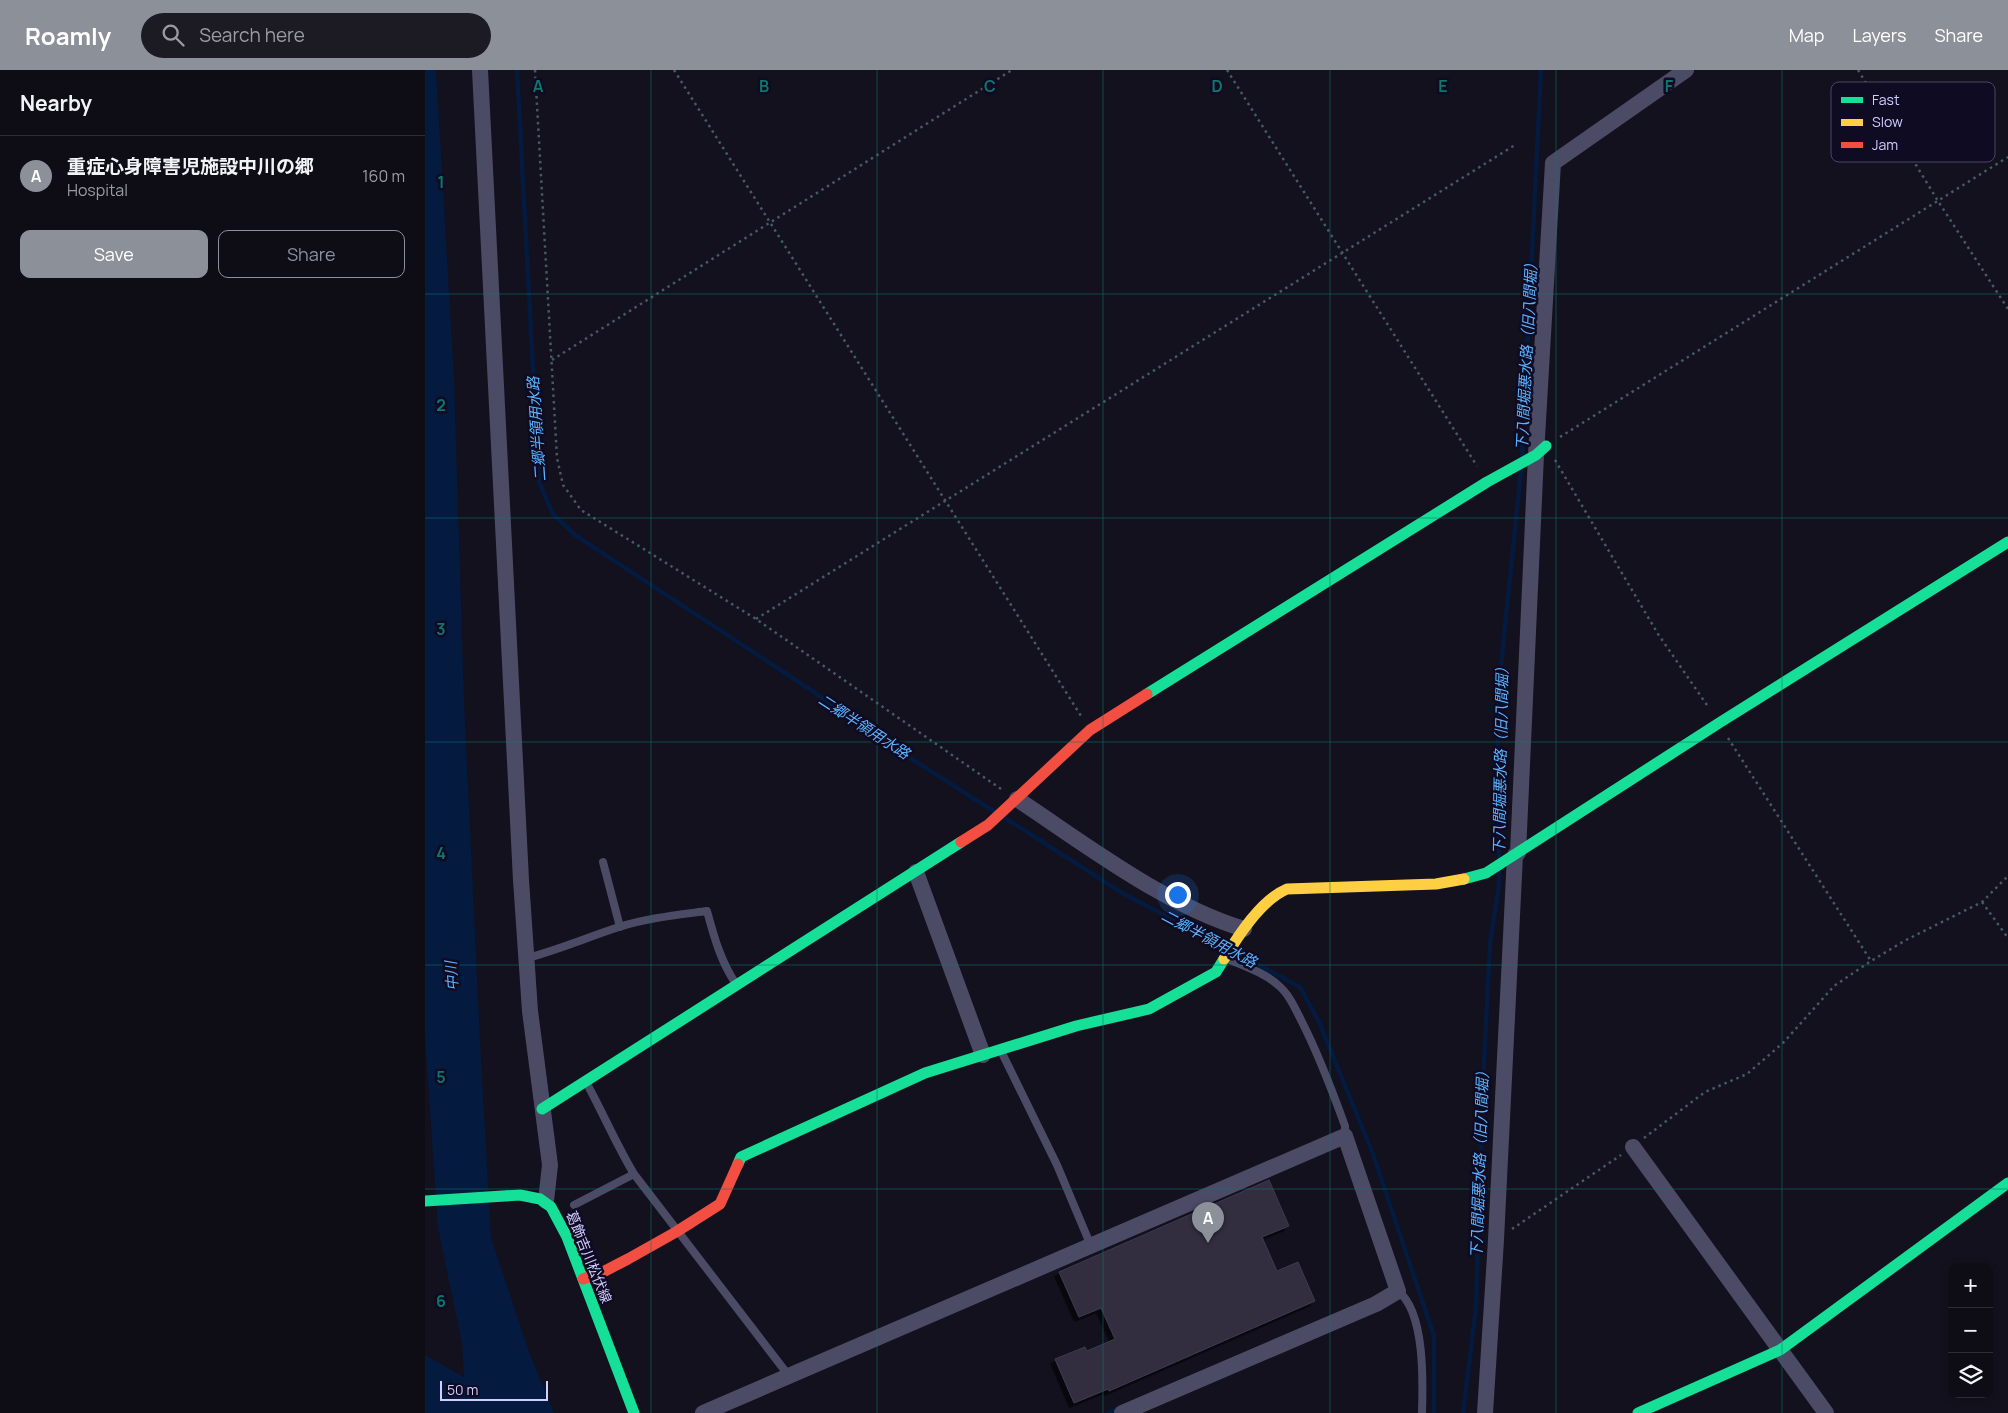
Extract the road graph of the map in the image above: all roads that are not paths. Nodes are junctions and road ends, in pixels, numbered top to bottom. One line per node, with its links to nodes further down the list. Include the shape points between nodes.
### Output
1 (480, 70): 11 (street)
2 (1686, 70): 3 (street, via 1553,163)
3 (1541, 450): 5 (street, via 1090,730); 6 (street)
4 (2008, 542): 6 (street)
5 (1017, 799): 8 (street, via 988,826); 10 (street, via 1182,905)
6 (1514, 856): 10 (street, via 1476,877 1436,884 1287,889 1272,897); 35 (street)
7 (603, 862): 9 (lane)
8 (916, 872): 13 (street); 15 (street)
9 (620, 927): 11 (lane); 13 (lane, via 707,911 725,968)
10 (1242, 932): 12 (street)
11 (527, 958): 17 (street)
12 (1226, 958): 14 (street, via 1216,972 1149,1009 1075,1026); 18 (lane, via 1258,972 1286,992 1314,1045 1345,1126)
13 (737, 985): 16 (street)
14 (1001, 1050): 15 (street); 26 (lane, via 1057,1165)
15 (983, 1056): 25 (street, via 925,1073 741,1157 720,1204)
16 (585, 1080): 17 (street); 20 (lane)
17 (542, 1109): 23 (street, via 550,1165)
18 (1345, 1136): 26 (street); 28 (street)
19 (1633, 1146): 29 (street)
20 (634, 1174): 24 (lane); 25 (lane)
21 (2008, 1183): 29 (street)
22 (425, 1201): 23 (street, via 520,1195)
23 (547, 1201): 27 (street, 葛飾吉川松伏線, via 557,1215)
24 (574, 1205)
25 (676, 1232): 27 (street, via 603,1272); 30 (lane)
26 (1091, 1246): 30 (street)
27 (583, 1279): 31 (street, 葛飾吉川松伏線)
28 (1398, 1291): 33 (street, via 1376,1304); 34 (lane, via 1406,1297 1421,1343)
29 (1780, 1350): 36 (street); 37 (street)
30 (789, 1376): 32 (street)
31 (634, 1413)
32 (703, 1413)
33 (1122, 1413)
34 (1422, 1413)
35 (1485, 1413)
36 (1637, 1413)
37 (1826, 1413)

